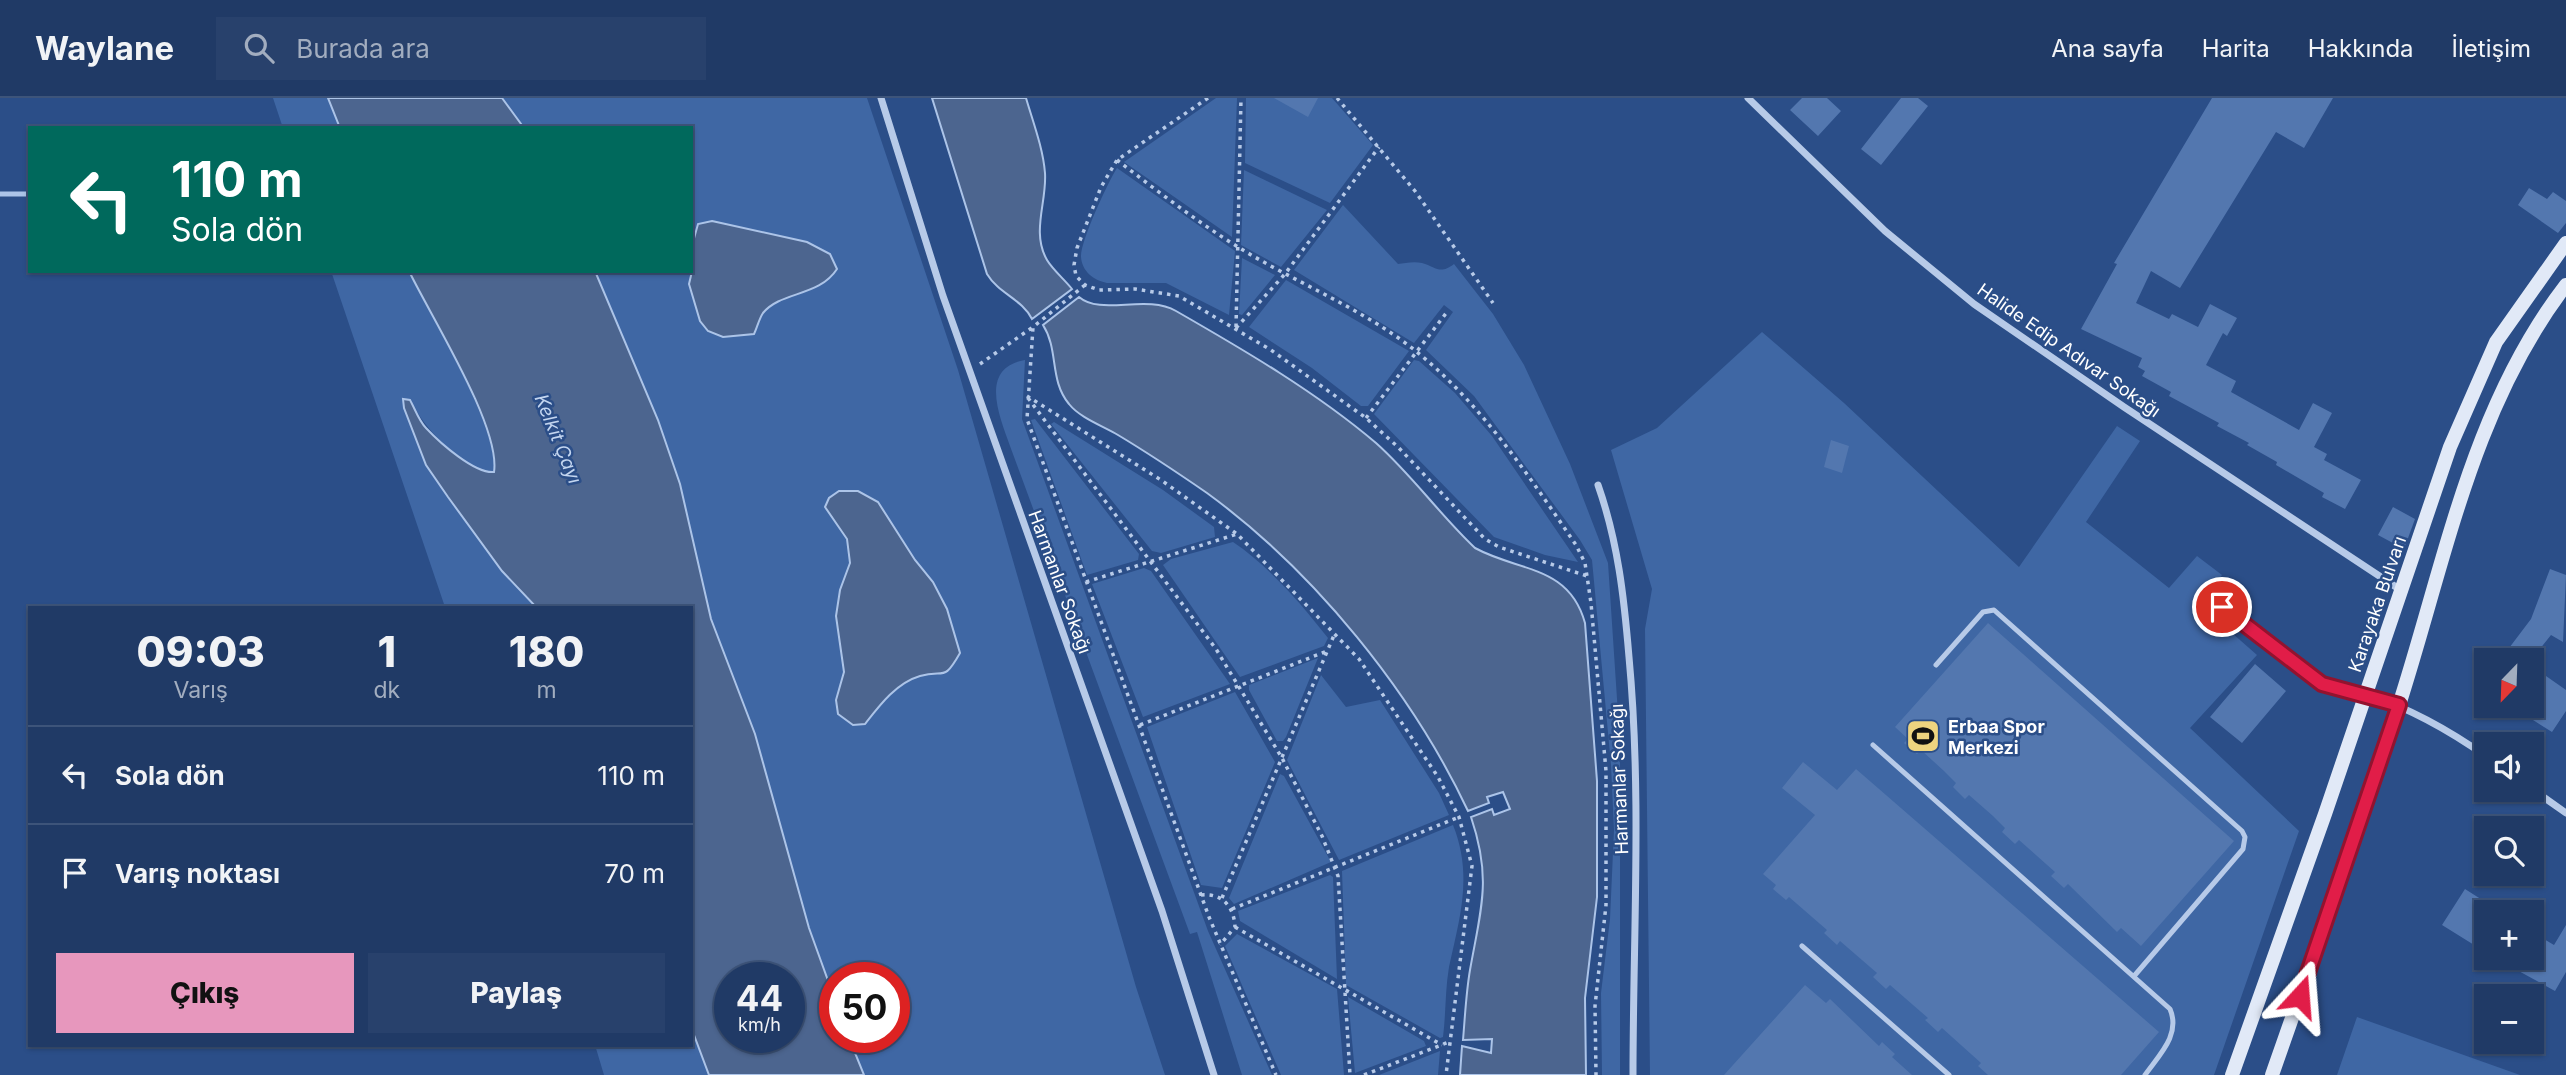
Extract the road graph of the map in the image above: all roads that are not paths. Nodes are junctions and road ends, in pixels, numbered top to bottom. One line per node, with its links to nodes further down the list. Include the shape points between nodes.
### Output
1 (881, 98): 17 (street, Harmanlar Sokağı, via 969,372 1162,911)
2 (1748, 98): 6 (street, Halide Edip Adıvar Sokağı, via 1885,231 1974,304)
3 (2566, 243): 6 (main road, Karayaka Bulvarı, via 2520,304 2475,387)
4 (2566, 285): 10 (main road, via 2517,360 2475,456)
5 (1598, 485): 18 (street, Harmanlar Sokağı, via 1620,568 1633,700 1638,810)
6 (2402, 591): 9 (main road, Karayaka Bulvarı)
7 (2222, 607): 9 (lane, via 2322,684)
8 (1936, 666): 16 (lane, via 1983,612 1994,610 2242,831 2243,849)
9 (2367, 694): 10 (street); 21 (main road, Karayaka Bulvarı)
10 (2399, 705): 12 (street); 22 (main road)
11 (1872, 745): 16 (lane)
12 (2474, 748)
13 (2544, 797): 14 (street)
14 (2566, 813)
15 (1802, 946): 19 (lane)
16 (2134, 975): 20 (lane, via 2170,1009 2175,1020 2167,1045)
17 (1214, 1075)
18 (1633, 1075)
19 (1949, 1075)
20 (2145, 1075)
21 (2232, 1075)
22 (2272, 1075)

